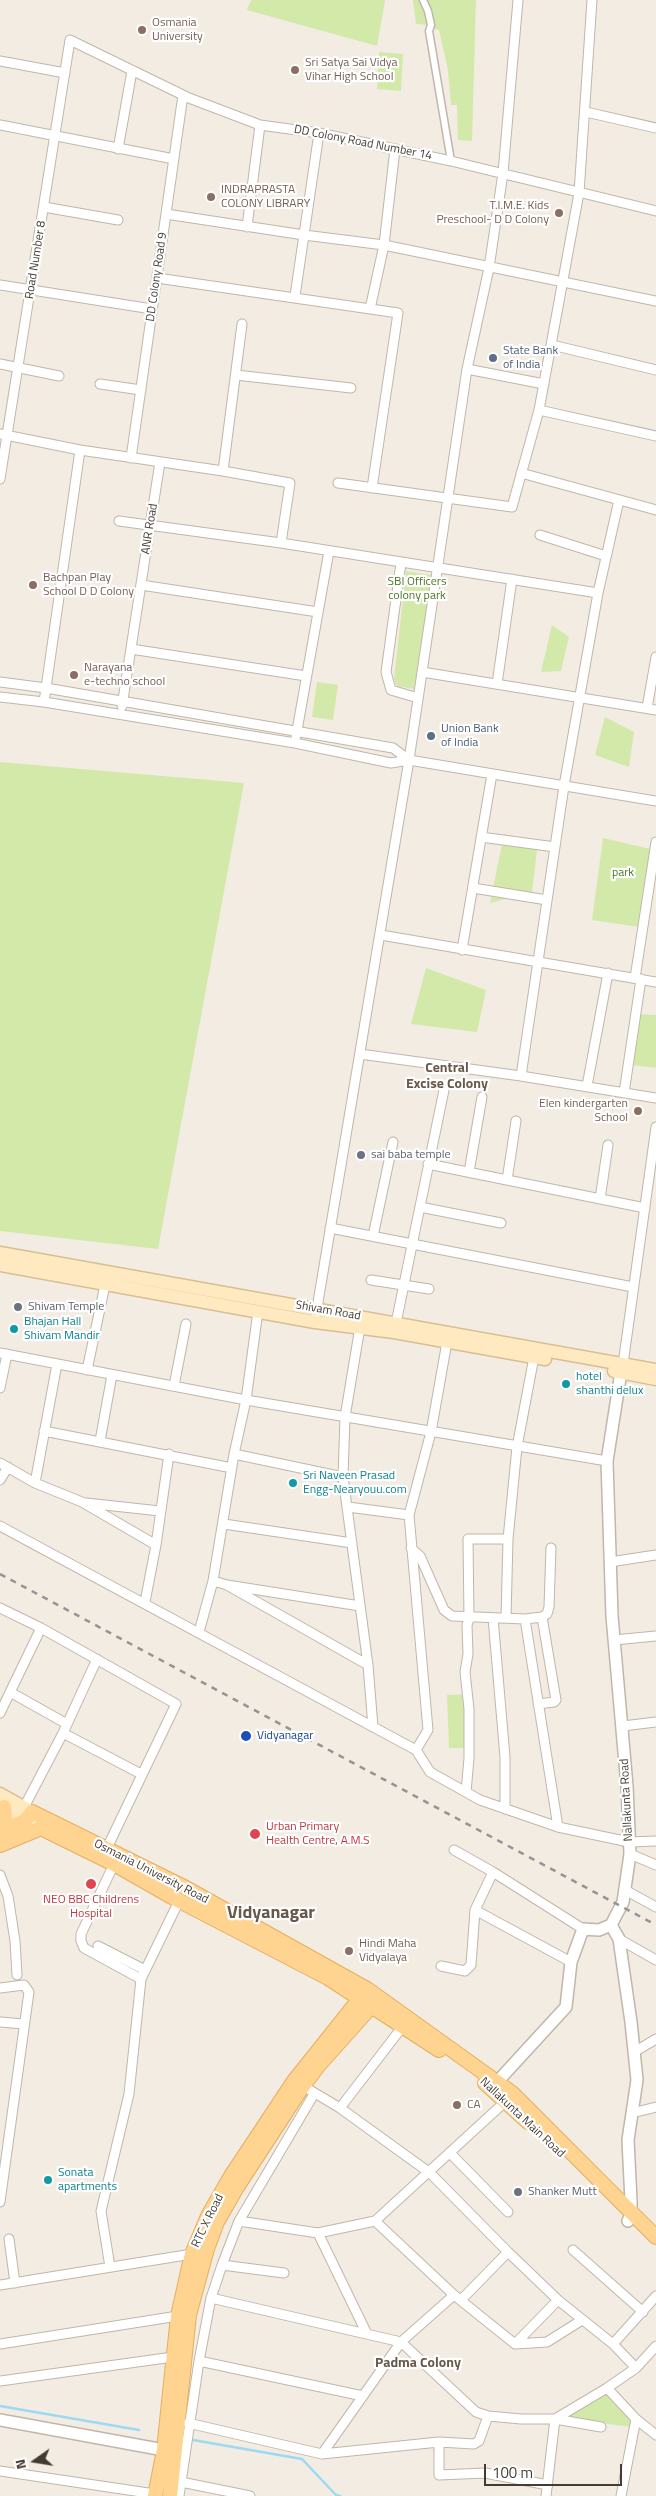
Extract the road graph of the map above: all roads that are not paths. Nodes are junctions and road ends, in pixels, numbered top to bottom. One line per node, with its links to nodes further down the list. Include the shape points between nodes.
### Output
1 (423, 0): 18 (street, via 431,25 429,31)
2 (518, 0): 19 (street)
3 (592, 0): 9 (street)
4 (70, 40): 6 (street, DD Colony Road Number 14); 7 (street, Road Number 8)
5 (0, 61): 7 (street)
6 (132, 71): 8 (street, DD Colony Road Number 14); 15 (street)
7 (65, 73): 14 (street, Road Number 8)
8 (183, 95): 11 (street, DD Colony Road Number 14); 17 (street, DD Colony Road 9)
9 (586, 112): 12 (street); 20 (street)
10 (0, 125): 14 (street)
11 (260, 125): 13 (street, DD Colony Road Number 14); 25 (street)
12 (656, 128)
13 (319, 133): 16 (street, DD Colony Road Number 14); 26 (street)
14 (55, 136): 15 (street); 21 (street, Road Number 8)
15 (118, 149): 17 (street)
16 (395, 149): 18 (street, DD Colony Road Number 14); 27 (street)
17 (174, 159): 23 (street, DD Colony Road 9)
18 (451, 161): 19 (street, DD Colony Road Number 14)
19 (503, 173): 20 (street, DD Colony Road Number 14); 28 (street)
20 (580, 193): 22 (street, DD Colony Road Number 14); 30 (street)
21 (44, 208): 24 (street); 32 (street, Road Number 8)
22 (656, 211)
23 (166, 214): 25 (street); 29 (street, DD Colony Road 9)
24 (118, 220)
25 (247, 226): 26 (street)
26 (304, 235): 27 (street); 33 (street)
27 (384, 245): 28 (street); 36 (street)
28 (489, 268): 30 (street); 41 (street)
29 (157, 278): 33 (street); 35 (street, DD Colony Road 9)
30 (564, 282): 34 (street); 38 (street)
31 (0, 285): 32 (street)
32 (31, 290): 35 (street); 40 (street, Road Number 8)
33 (295, 296): 36 (street)
34 (656, 301)
35 (152, 309): 48 (street, DD Colony Road 9)
36 (370, 309): 59 (street, via 398,313)
37 (242, 324): 43 (street)
38 (552, 345): 42 (street); 46 (street)
39 (0, 364): 40 (street)
40 (18, 368): 44 (street); 50 (street, Road Number 8)
41 (467, 369): 46 (street); 60 (street)
42 (656, 370)
43 (236, 374): 47 (street); 55 (street)
44 (59, 376)
45 (100, 384): 48 (street)
46 (544, 384): 49 (street)
47 (351, 388)
48 (141, 390): 53 (street, DD Colony Road 9)
49 (539, 410): 51 (street); 56 (street)
50 (3, 435): 52 (street); 57 (street, Road Number 8)
51 (656, 436)
52 (80, 450): 53 (street); 81 (street)
53 (131, 458): 54 (street)
54 (160, 462): 55 (street); 64 (street, ANR Road)
55 (223, 471): 66 (street, via 290,483)
56 (521, 473): 60 (street, via 512,507); 61 (street)
57 (0, 480)
58 (338, 483): 59 (street)
59 (372, 488): 60 (street)
60 (448, 499): 70 (street)
61 (619, 500): 62 (street); 68 (street)
62 (656, 510)
63 (119, 521): 64 (street)
64 (150, 525): 66 (street); 72 (street, ANR Road)
65 (540, 535): 68 (street)
66 (280, 543): 67 (street)
67 (328, 551): 69 (street); 74 (street)
68 (606, 556): 73 (street)
69 (401, 563): 70 (street); 84 (street, via 386,672 391,690)
70 (439, 569): 71 (street); 77 (street)
71 (512, 580): 73 (street); 80 (street)
72 (141, 585): 74 (street); 75 (street, ANR Road)
73 (598, 593): 83 (street)
74 (318, 612): 78 (street)
75 (131, 649): 78 (street); 86 (street, ANR Road)
76 (656, 657): 87 (street)
77 (422, 672): 80 (street); 84 (street)
78 (306, 676): 89 (street)
79 (0, 682): 81 (street)
80 (497, 684): 83 (street)
81 (46, 688): 85 (street); 86 (street)
82 (0, 697): 85 (street)
83 (580, 697): 87 (street); 93 (street)
84 (418, 698): 91 (street)
85 (44, 702): 88 (street)
86 (123, 703): 88 (street, ANR Road); 89 (street)
87 (652, 709)
88 (121, 715): 90 (street)
89 (297, 731): 90 (street); 91 (street, via 393,748)
90 (295, 743): 91 (street, via 391,763)
91 (409, 760): 92 (street); 100 (street)
92 (492, 774): 93 (street); 95 (street)
93 (564, 786): 94 (street); 97 (street)
94 (656, 801)
95 (482, 836): 97 (street); 98 (street)
96 (656, 842): 104 (street)
97 (555, 847): 99 (street)
98 (473, 888): 99 (street); 101 (street)
99 (547, 900): 102 (street)
100 (380, 935): 101 (street); 106 (street)
101 (462, 950): 102 (street)
102 (538, 961): 103 (street); 107 (street)
103 (608, 973): 104 (street); 108 (street)
104 (638, 979): 105 (street); 110 (street)
105 (656, 982)
106 (360, 1054): 107 (street); 124 (street)
107 (521, 1076): 108 (street)
108 (587, 1086): 110 (street)
109 (444, 1090): 117 (street)
110 (624, 1093): 112 (street)
111 (482, 1097): 118 (street)
112 (656, 1098)
113 (516, 1121): 119 (street)
114 (656, 1127): 122 (street)
115 (393, 1142): 125 (street)
116 (608, 1145): 120 (street)
117 (428, 1164): 118 (street); 121 (street)
118 (468, 1172): 119 (street)
119 (507, 1180): 120 (street)
120 (600, 1199): 122 (street)
121 (420, 1207): 123 (street); 126 (street)
122 (644, 1208): 132 (street)
123 (501, 1223)
124 (330, 1228): 125 (street); 134 (street)
125 (373, 1236): 126 (street)
126 (413, 1244): 131 (street); 132 (street)
127 (0, 1253): 134 (main road, Shivam Road)
128 (0, 1265): 130 (main road, Shivam Road)
129 (371, 1280): 131 (street)
130 (105, 1285): 135 (main road, Shivam Road); 145 (street)
131 (403, 1285): 133 (street); 137 (street)
132 (633, 1287): 144 (street)
133 (429, 1289)
134 (317, 1308): 136 (street); 137 (main road, Shivam Road)
135 (258, 1311): 136 (main road, Shivam Road); 152 (street)
136 (315, 1322): 139 (main road, Shivam Road)
137 (396, 1323): 144 (main road, Shivam Road)
138 (186, 1324): 150 (street)
139 (360, 1327): 140 (main road, Shivam Road); 153 (street)
140 (447, 1342): 142 (main road, Shivam Road); 155 (street)
141 (4, 1354): 143 (street); 151 (street)
142 (534, 1357): 144 (main road, Shivam Road); 157 (street)
143 (56, 1364): 145 (street); 154 (street)
144 (622, 1368): 147 (main road, Shivam Road); 160 (street, Nallakunta Road)
145 (87, 1370): 148 (street)
146 (656, 1370): 147 (main road, Shivam Road)
147 (636, 1371): 149 (main road, Shivam Road)
148 (112, 1375): 150 (street); 156 (street)
149 (656, 1379)
150 (174, 1386): 152 (street)
151 (0, 1388)
152 (246, 1400): 153 (street); 159 (street)
153 (345, 1417): 155 (street); 163 (street)
154 (44, 1431): 156 (street); 165 (street)
155 (431, 1432): 157 (street); 169 (street)
156 (100, 1441): 158 (street)
157 (517, 1447): 160 (street); 172 (street)
158 (169, 1454): 162 (street); 168 (street)
159 (234, 1454): 162 (street); 163 (street)
160 (607, 1461): 178 (street, Nallakunta Road)
161 (4, 1465): 164 (street); 165 (street)
162 (232, 1468): 170 (street)
163 (343, 1477): 167 (street)
164 (0, 1480)
165 (35, 1483): 166 (street)
166 (82, 1502): 168 (street); 174 (street)
167 (348, 1507): 169 (street); 173 (street)
168 (160, 1512): 174 (street)
169 (409, 1515): 175 (street)
170 (224, 1524): 173 (street); 179 (street)
171 (0, 1526): 181 (street)
172 (508, 1539): 186 (street); 187 (street, via 468,1539)
173 (352, 1543): 182 (street)
174 (156, 1545): 181 (street)
175 (411, 1548): 187 (street, via 420,1556 444,1610 452,1616); 202 (street, via 428,1730)
176 (551, 1548): 184 (street, via 549,1607)
177 (656, 1555): 178 (street)
178 (610, 1562): 192 (street, Nallakunta Road)
179 (213, 1581): 180 (street); 190 (street)
180 (227, 1585): 182 (street); 194 (street)
181 (145, 1602): 190 (street)
182 (360, 1606): 194 (street)
183 (0, 1608): 189 (street)
184 (542, 1617): 188 (street); 196 (street, via 556,1700)
185 (493, 1618): 186 (street); 187 (street); 206 (street, via 504,1739)
186 (506, 1618): 188 (street)
187 (469, 1619): 204 (street, via 466,1625 468,1654 465,1672 469,1709)
188 (525, 1619): 196 (street)
189 (41, 1628): 193 (street); 195 (street)
190 (199, 1632): 200 (street)
191 (656, 1636): 192 (street)
192 (614, 1640): 199 (street, Nallakunta Road)
193 (97, 1659): 201 (street); 203 (street, via 176,1704)
194 (368, 1665): 200 (street)
195 (10, 1692): 197 (street); 201 (street)
196 (538, 1704): 209 (street)
197 (0, 1713)
198 (656, 1722): 199 (street)
199 (623, 1726): 214 (street, Nallakunta Road)
200 (373, 1728): 202 (street)
201 (65, 1729): 203 (street); 207 (street)
202 (416, 1750): 204 (street, via 430,1772)
203 (140, 1774): 213 (street)
204 (466, 1792): 206 (street)
205 (1, 1802): 207 (main road, Osmania University Road); 210 (main road)
206 (505, 1809): 209 (street)
207 (25, 1814): 208 (main road, Osmania University Road); 210 (main road)
208 (44, 1824): 212 (main road); 213 (main road, Osmania University Road); 216 (main road, Osmania University Road)
209 (558, 1827): 214 (street)
210 (3, 1830)
211 (656, 1840): 214 (street)
212 (0, 1845)
213 (107, 1848): 234 (main road, Osmania University Road, via 186,1888)
214 (629, 1848): 217 (street); 220 (street, Nallakunta Road)
215 (454, 1850): 218 (street)
216 (114, 1864): 221 (main road, Osmania University Road); 231 (street, via 81,1934 81,1942 84,1948)
217 (656, 1865)
218 (493, 1872): 223 (street); 225 (street)
219 (0, 1875): 232 (street, via 8,1896)
220 (625, 1890): 222 (street); 224 (street, Nallakunta Road, via 624,1902)
221 (179, 1901): 231 (street); 234 (main road, Osmania University Road)
222 (656, 1907)
223 (475, 1910): 229 (street); 230 (street, via 469,1969)
224 (611, 1925): 225 (street, via 600,1930); 226 (street)
225 (583, 1929): 229 (street)
226 (619, 1939): 228 (street); 239 (street)
227 (98, 1946): 231 (street)
228 (656, 1960)
229 (571, 1962): 240 (street, via 566,2007)
230 (442, 1966)
231 (143, 1975): 262 (street, via 129,2094 101,2211)
232 (17, 1976)
233 (0, 1988): 236 (street, via 24,1985 28,1988)
234 (370, 1998): 237 (main road, Nallakunta Main Road); 240 (main road, Nallakunta Main Road); 241 (main road, RTC X Road, via 318,2066); 251 (main road, RTC X Road, via 294,2081 231,2176)
235 (0, 2022): 236 (street)
236 (24, 2024): 248 (street)
237 (403, 2026): 242 (main road, Nallakunta Main Road, via 446,2054); 244 (street)
238 (656, 2039): 239 (street)
239 (634, 2052): 245 (street, via 637,2080)
240 (498, 2081): 250 (main road, Nallakunta Main Road)
241 (309, 2090): 244 (street); 251 (main road, RTC X Road); 252 (street)
242 (506, 2101): 246 (street); 250 (main road, Nallakunta Main Road)
243 (656, 2107): 245 (street)
244 (340, 2108): 247 (street)
245 (632, 2113): 250 (street, via 628,2140)
246 (450, 2153): 247 (street); 249 (street)
247 (430, 2172): 253 (street); 259 (street)
248 (0, 2202)
249 (508, 2212)
250 (629, 2217): 255 (main road, Nallakunta Main Road); 257 (main road, Nallakunta Main Road)
251 (213, 2219): 260 (main road, RTC X Road); 299 (main road, RTC X Road, via 189,2315)
252 (239, 2221): 254 (street); 261 (street)
253 (375, 2221): 254 (street); 268 (street)
254 (318, 2233): 273 (street)
255 (656, 2237)
256 (9, 2239): 264 (street)
257 (656, 2249)
258 (573, 2250): 270 (street)
259 (508, 2252): 268 (street); 269 (street)
260 (192, 2254): 262 (street); 271 (main road, RTC X Road)
261 (222, 2265): 263 (street); 267 (street)
262 (110, 2267): 264 (street)
263 (284, 2273)
264 (15, 2282): 265 (street)
265 (0, 2285)
266 (656, 2296): 270 (street)
267 (211, 2298): 273 (street); 280 (street)
268 (458, 2298): 274 (street); 276 (street)
269 (558, 2300): 272 (street); 276 (street)
270 (643, 2312): 277 (street)
271 (178, 2316): 275 (street); 279 (main road, RTC X Road)
272 (582, 2320): 276 (street, via 547,2342); 277 (street)
273 (367, 2334): 274 (street)
274 (402, 2342): 284 (street); 285 (street, via 476,2412)
275 (0, 2344)
276 (515, 2344)
277 (613, 2344): 281 (street)
278 (656, 2346): 281 (street)
279 (173, 2357): 282 (street); 293 (main road, RTC X Road)
280 (199, 2361): 284 (street); 289 (street)
281 (636, 2368): 283 (street)
282 (0, 2381)
283 (607, 2388): 286 (street); 287 (street)
284 (363, 2396): 294 (street)
285 (488, 2416): 286 (street); 292 (street, via 474,2444)
286 (555, 2419): 290 (street); 297 (street)
287 (636, 2419): 291 (street); 303 (street)
288 (0, 2420): 293 (street)
289 (188, 2423): 294 (street); 296 (street)
290 (601, 2427)
291 (656, 2435)
292 (439, 2442): 294 (street); 297 (street, via 439,2475 485,2473)
293 (164, 2450): 298 (main road, RTC X Road)
294 (322, 2454)
295 (0, 2471): 298 (street)
296 (181, 2482): 300 (street); 301 (street)
297 (548, 2485): 302 (street)
298 (155, 2495)
299 (170, 2496)
300 (179, 2496)
301 (250, 2496)
302 (546, 2496)
303 (622, 2496)

